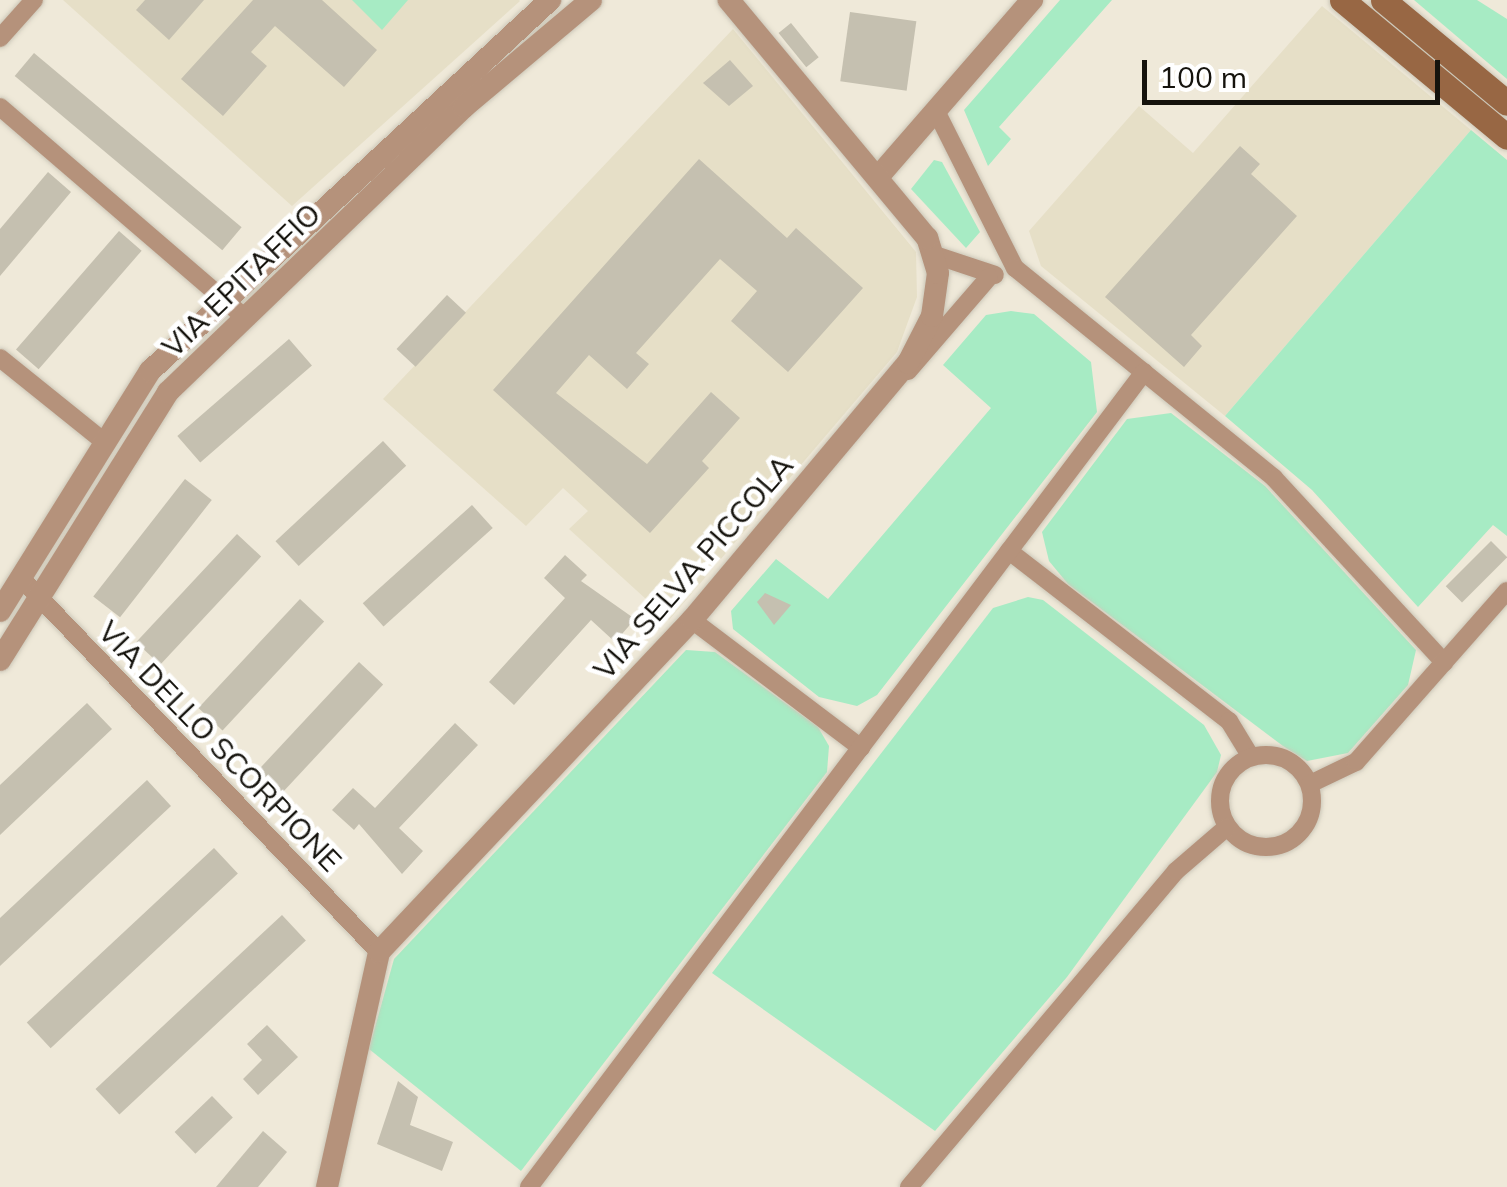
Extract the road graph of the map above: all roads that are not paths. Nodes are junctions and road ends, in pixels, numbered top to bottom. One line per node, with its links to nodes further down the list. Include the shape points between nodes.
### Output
1 (34, 0): 8 (street)
2 (550, 0): 17 (street, VIA EPITAFFIO)
3 (591, 0): 18 (street, VIA EPITAFFIO, via 464,108)
4 (729, 0): 13 (street)
5 (1032, 0): 11 (street)
6 (1342, 0): 12 (main road)
7 (1383, 0): 9 (main road)
8 (0, 38)
9 (1507, 103)
10 (0, 107): 17 (street)
11 (936, 111): 13 (street); 15 (street)
12 (1507, 137)
13 (878, 177): 14 (street)
14 (936, 255): 16 (street); 21 (street, VIA SELVA PICCOLA, via 932,316)
15 (1015, 268): 16 (street); 20 (street)
16 (989, 277): 21 (street, via 942,338)
17 (225, 301): 18 (street); 22 (street, VIA EPITAFFIO, via 136,386)
18 (245, 318): 26 (street, VIA EPITAFFIO, via 156,408)
19 (0, 358): 22 (street)
20 (1144, 372): 23 (street); 30 (street, via 1274,478)
21 (884, 391): 28 (street, VIA SELVA PICCOLA)
22 (102, 440): 24 (street, VIA EPITAFFIO)
23 (1009, 551): 31 (street); 32 (street, via 1228,721)
24 (20, 577): 26 (street, VIA DELLO SCORPIONE); 27 (street, VIA EPITAFFIO)
25 (1507, 591): 30 (street)
26 (40, 598): 29 (street, VIA EPITAFFIO); 35 (street, VIA DELLO SCORPIONE)
27 (0, 611)
28 (692, 620): 31 (street); 35 (street, VIA SELVA PICCOLA)
29 (0, 660)
30 (1444, 662): 33 (street, via 1356,762)
31 (861, 748): 37 (street)
32 (1251, 757): 33 (street, via 1287,759); 34 (street, via 1223,782)
33 (1310, 784): 34 (street, via 1308,819 1288,842 1250,845)
34 (1227, 827): 38 (street, via 1176,871)
35 (379, 952): 36 (street)
36 (327, 1187)
37 (529, 1187)
38 (908, 1187)

